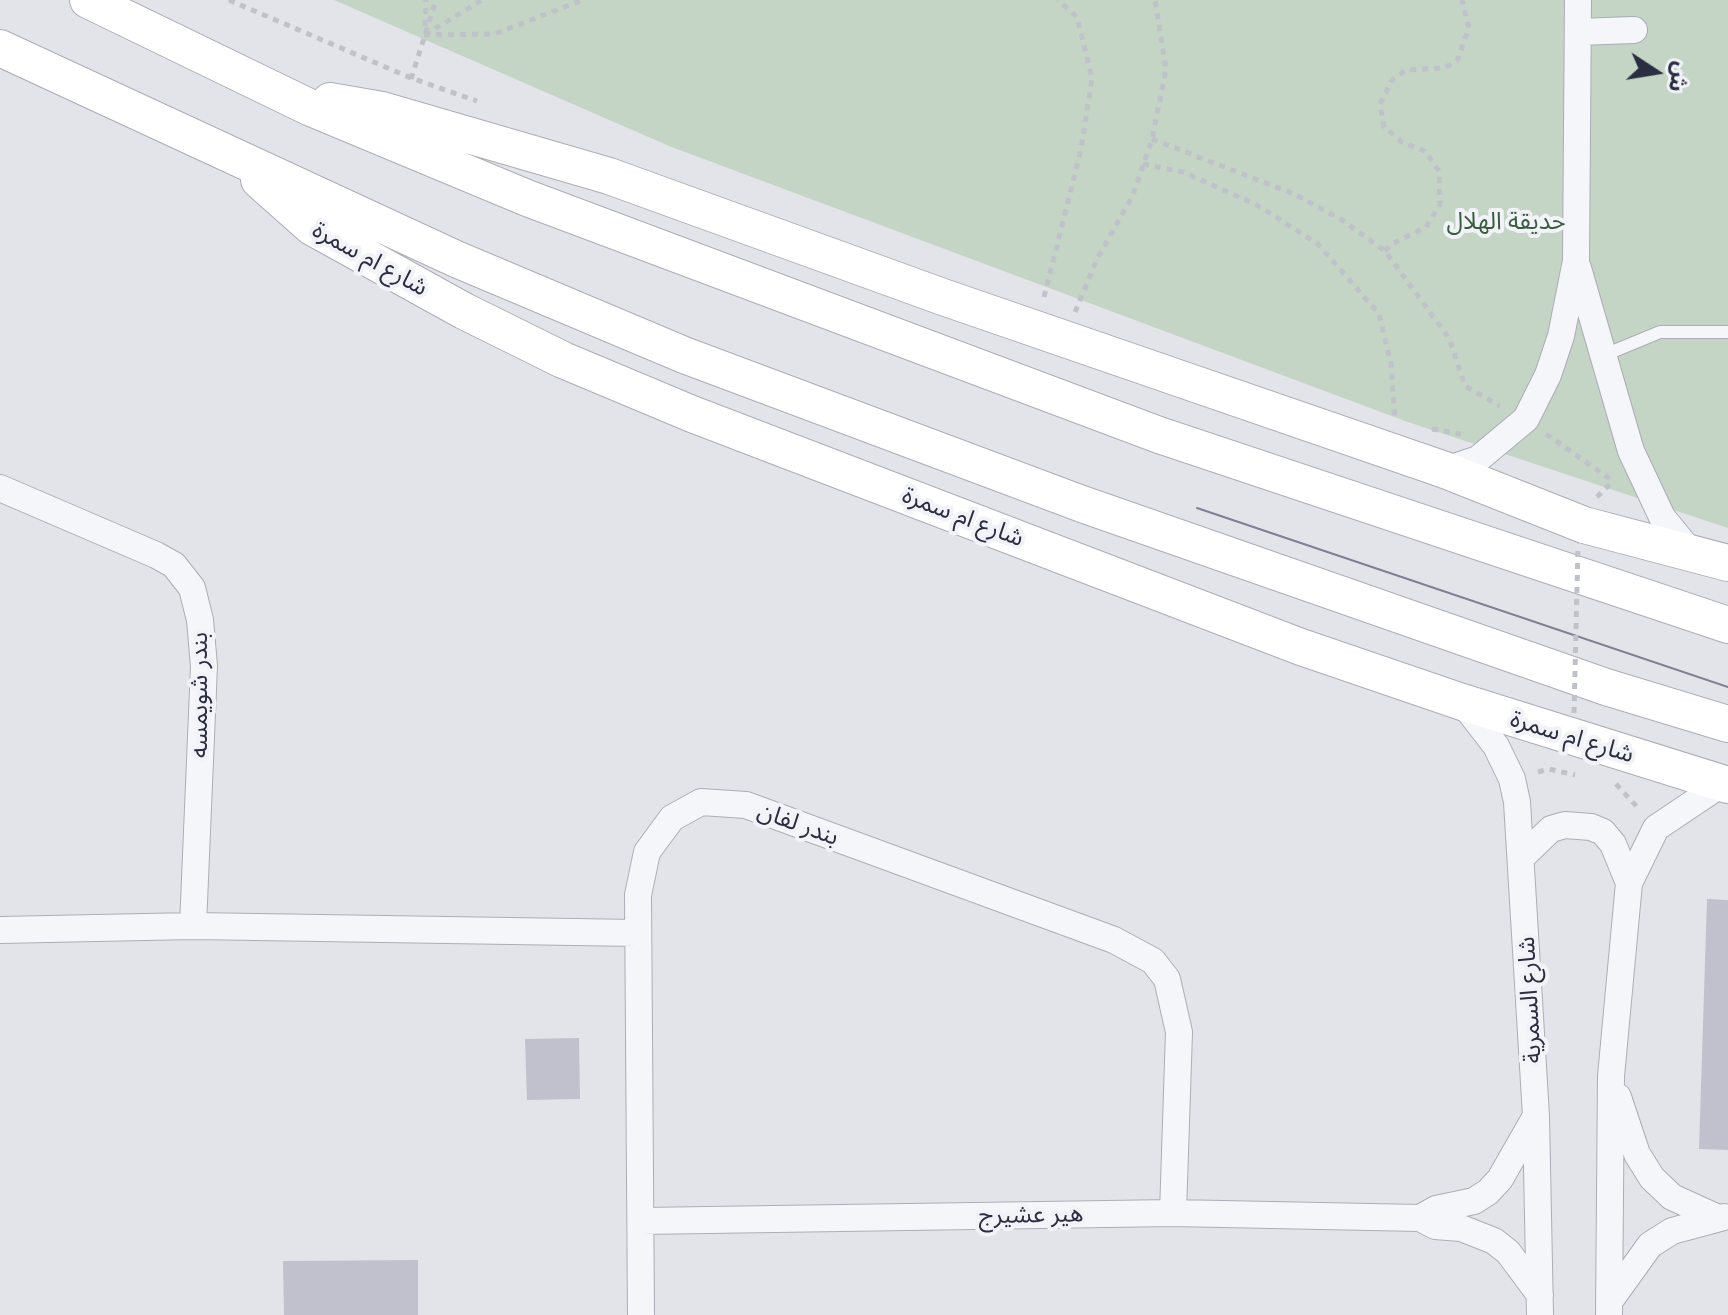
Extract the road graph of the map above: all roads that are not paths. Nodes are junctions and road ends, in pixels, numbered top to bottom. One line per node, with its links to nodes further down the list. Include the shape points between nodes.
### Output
1 (88, 0): 6 (street)
2 (1578, 0): 4 (street)
3 (1634, 30): 4 (street)
4 (1578, 32): 8 (street)
5 (0, 48): 7 (street, شارع ام سمرة)
6 (277, 92): 11 (street, via 382,110 609,176); 15 (street, via 527,198 1159,435)
7 (241, 162): 16 (street, شارع ام سمرة, via 312,227 563,360 1301,647); 17 (street, شارع ام سمرة, via 684,355 1097,510 1606,687)
8 (1576, 261): 10 (street); 11 (street, via 1561,336 1526,419 1478,459)
9 (1728, 332): 10 (lane, via 1660,332)
10 (1602, 356): 13 (street, via 1640,470 1662,517)
11 (1445, 470): 13 (street, via 1584,525)
12 (0, 488): 21 (street, بندر شويمسه, via 156,555 174,565 192,588 204,666)
13 (1689, 550): 14 (street)
14 (1728, 563)
15 (1728, 625)
16 (1462, 702): 18 (street, شارع ام سمرة); 19 (street, شارع السمرية, via 1485,728 1512,779)
17 (1728, 724)
18 (1725, 784): 20 (street, via 1656,828)
19 (1523, 856): 20 (street, via 1551,829 1591,827 1613,844); 25 (street, شارع السمرية)
20 (1629, 883): 24 (street)
21 (193, 926): 22 (street); 23 (street)
22 (0, 930)
23 (637, 933): 26 (street, بندر لفان, via 647,852 672,818 701,802 714,802 746,805 1138,951 1160,969 1179,1032); 29 (street, بندر لفان)
24 (1611, 1076): 27 (street, via 1637,1154 1652,1178 1672,1197); 31 (street)
25 (1536, 1116): 28 (street, هير عشيرج, via 1488,1192); 30 (street, شارع السمرية)
26 (1173, 1213): 28 (street, هير عشيرج); 29 (street, هير عشيرج)
27 (1722, 1217): 31 (street, via 1672,1231 1650,1245)
28 (1420, 1218): 30 (street, هير عشيرج, via 1494,1241 1508,1252)
29 (642, 1221): 32 (street, بندر لفان)
30 (1540, 1305)
31 (1609, 1308)
32 (641, 1315)

